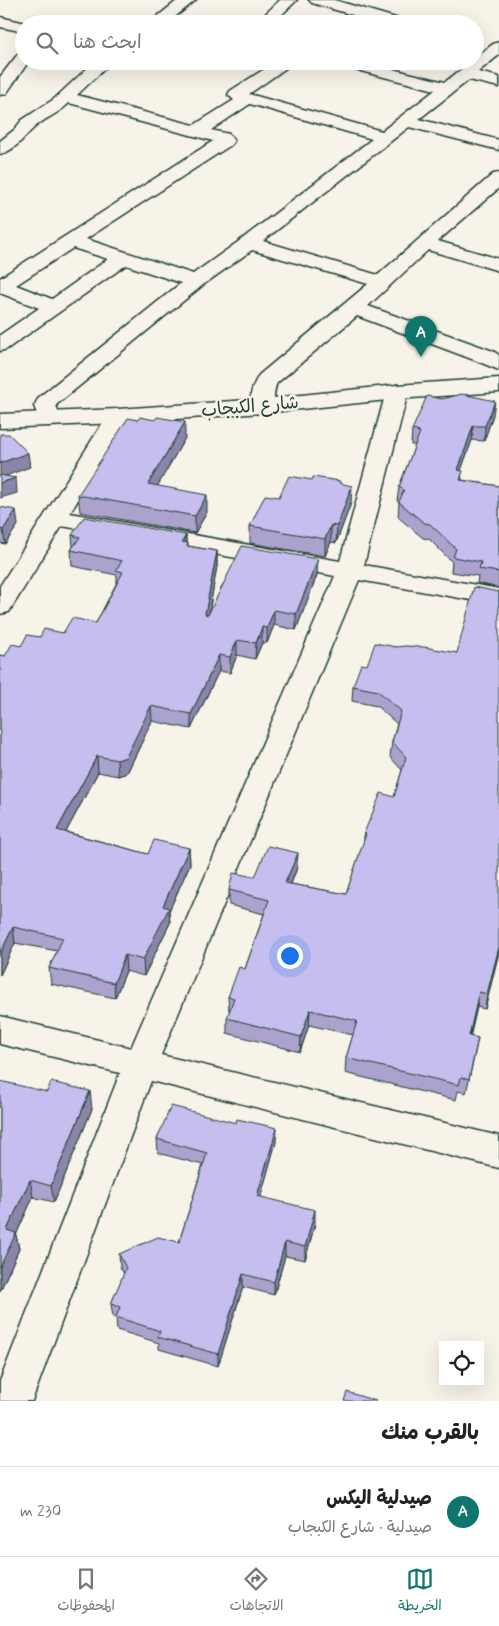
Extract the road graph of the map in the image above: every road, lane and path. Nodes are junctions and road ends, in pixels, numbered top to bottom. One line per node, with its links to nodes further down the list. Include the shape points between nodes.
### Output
1 (188, 0): 4 (street)
2 (290, 0): 5 (street)
3 (317, 0): 6 (street)
4 (168, 15)
5 (273, 15)
6 (370, 15)
7 (0, 22): 8 (street)
8 (15, 25)
9 (484, 46): 10 (street)
10 (497, 48): 11 (street)
11 (484, 59)
12 (15, 68): 20 (street)
13 (95, 70): 21 (street)
14 (274, 70): 22 (street, via 236,95)
15 (375, 70): 19 (street)
16 (471, 70): 17 (street)
17 (466, 74): 18 (street); 19 (street)
18 (499, 82)
19 (447, 88): 23 (street)
20 (0, 90)
21 (65, 97): 24 (street); 27 (street)
22 (246, 99): 24 (street); 25 (street)
23 (405, 121): 25 (street); 26 (street)
24 (197, 131): 29 (street, via 225,141)
25 (384, 137): 30 (street)
26 (499, 145)
27 (0, 148)
28 (499, 178): 31 (street)
29 (72, 241): 32 (street); 36 (street)
30 (249, 243): 34 (street); 35 (street)
31 (424, 243): 33 (street); 35 (street)
32 (123, 258): 34 (street); 37 (street)
33 (499, 265)
34 (196, 281): 45 (street, via 48,402 45,406)
35 (381, 282): 38 (street)
36 (0, 286): 37 (street)
37 (54, 307): 39 (street)
38 (354, 308): 40 (street); 43 (street, via 267,380 262,391)
39 (0, 345)
40 (499, 364)
41 (499, 385): 42 (street, شارع الكبجاب)
42 (396, 392): 43 (street, شارع الكبجاب); 48 (street)
43 (263, 406): 44 (street, شارع الكبجاب)
44 (118, 416): 45 (street, شارع الكبجاب); 47 (street)
45 (49, 419): 46 (street, شارع الكبجاب)
46 (0, 421)
47 (56, 518): 48 (street); 50 (street)
48 (350, 572): 49 (street); 52 (street)
49 (499, 597)
50 (2, 601)
51 (0, 1030): 52 (street)
52 (140, 1065): 53 (street); 54 (street)
53 (499, 1152)
54 (12, 1401)

